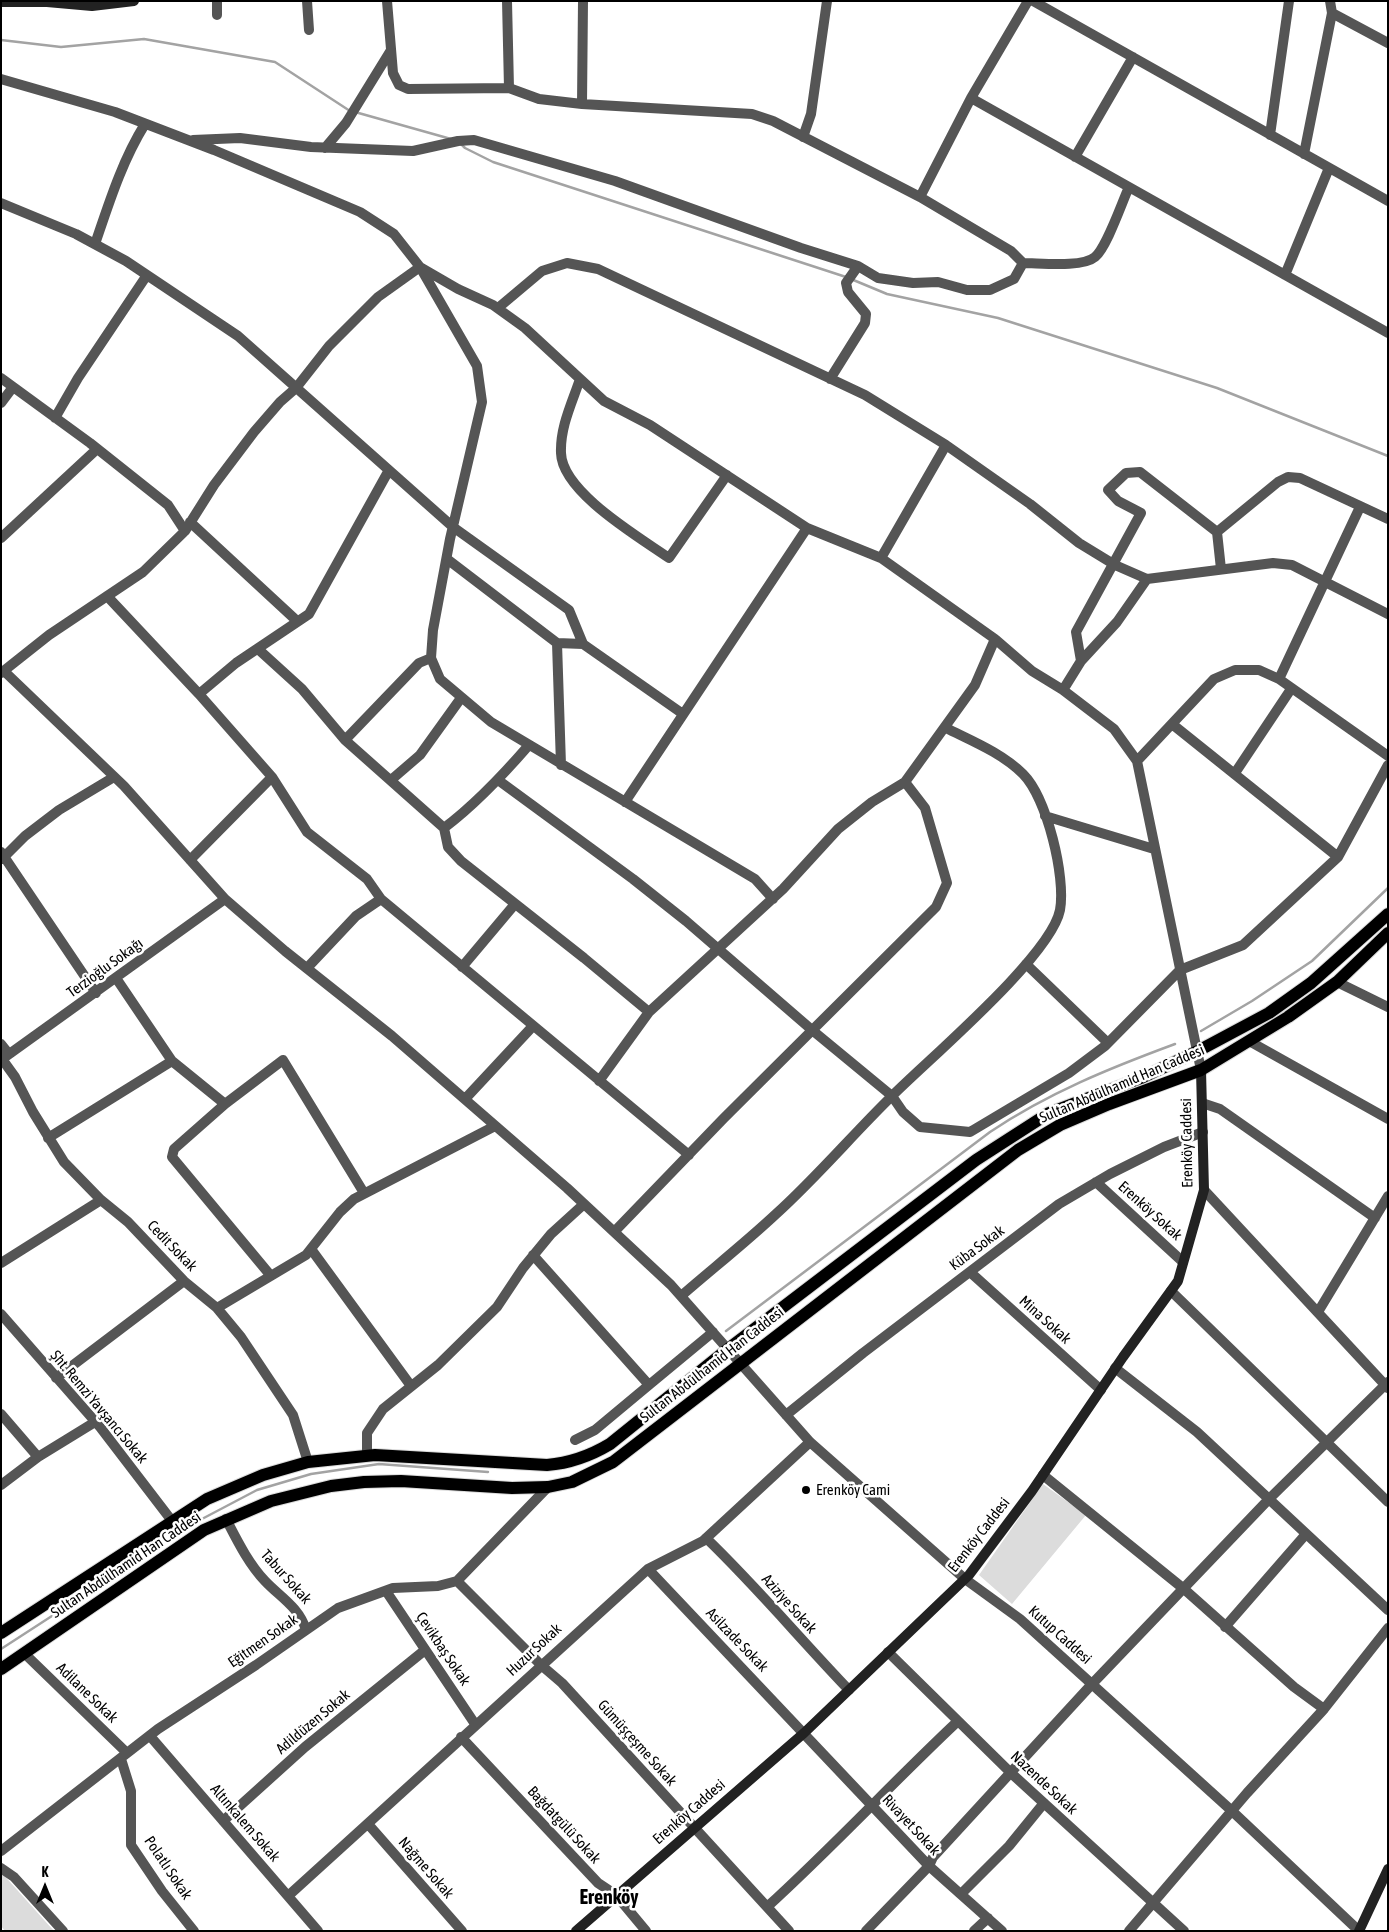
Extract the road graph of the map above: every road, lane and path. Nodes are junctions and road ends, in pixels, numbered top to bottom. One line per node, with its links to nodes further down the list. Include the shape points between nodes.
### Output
1 (134, 1): 12 (street, via 92,6)
2 (217, 1): 14 (street)
3 (307, 1): 15 (street)
4 (387, 1): 17 (street)
5 (507, 1): 20 (street)
6 (583, 1): 22 (street)
7 (827, 1): 25 (street, via 811,114)
8 (1028, 1): 21 (street)
9 (1033, 1): 18 (street)
10 (1289, 1): 24 (street)
11 (1330, 1): 13 (street)
12 (1, 2)
13 (1332, 13): 16 (street); 28 (street)
14 (217, 15)
15 (309, 30)
16 (1388, 43)
17 (391, 50): 20 (street, via 393,73 400,85 408,88); 27 (street, via 346,123)
18 (1133, 57): 24 (street); 29 (street)
19 (1, 79): 23 (street)
20 (509, 88): 22 (street, via 539,99)
21 (971, 98): 29 (street); 32 (street)
22 (582, 104): 25 (street, via 752,114)
23 (146, 124): 26 (street); 35 (street, via 117,180)
24 (1270, 135): 28 (street)
25 (803, 137): 32 (street)
26 (186, 140): 27 (street, via 240,138); 38 (street, via 360,212 394,234)
27 (325, 148): 37 (street, via 413,151 474,140 615,181)
28 (1304, 154): 30 (street)
29 (1075, 156): 31 (street)
30 (1329, 168): 33 (street); 40 (street)
31 (1129, 187): 36 (street, via 1095,257 1084,262); 40 (street)
32 (920, 197): 36 (street, via 1011,251)
33 (1388, 201)
34 (1, 203): 35 (street)
35 (95, 244): 39 (street)
36 (1023, 263): 37 (street, via 1014,279 990,290 878,278)
37 (858, 266): 45 (street, via 848,279 848,292 866,318)
38 (420, 267): 41 (street); 47 (street, via 378,297 329,346); 57 (street, via 477,366 482,402)
39 (147, 275): 47 (street, via 238,336); 49 (street)
40 (1285, 275): 42 (street)
41 (498, 308): 44 (street, via 525,328); 45 (street, via 542,272 567,263 598,269)
42 (1388, 333)
43 (1, 378): 46 (street)
44 (580, 379): 53 (street, via 604,400); 53 (street, via 562,429 561,455 568,476 579,491 669,558)
45 (830, 379): 50 (street, via 865,395)
46 (12, 387): 48 (street); 49 (street)
47 (296, 388): 52 (street); 56 (street, via 254,432)
48 (1, 403)
49 (55, 418): 51 (street)
50 (946, 445): 61 (street); 63 (street, via 1079,543)
51 (97, 449): 56 (street, via 168,505); 60 (street)
52 (389, 470): 57 (street); 69 (street, via 309,614)
53 (727, 475): 58 (street)
54 (1360, 507): 55 (street); 59 (street, via 1300,478 1288,477); 66 (street)
55 (1388, 518)
56 (187, 526): 67 (street, via 143,572); 69 (street)
57 (453, 527): 62 (street); 72 (street, via 569,610)
58 (807, 528): 61 (street); 82 (street)
59 (1216, 532): 63 (street, via 1140,472 1126,473 1108,490 1118,501 1141,513); 64 (street)
60 (1, 538)
61 (881, 558): 70 (street)
62 (447, 559): 71 (street); 74 (street)
63 (1115, 565): 65 (street); 75 (street, via 1076,632)
64 (1221, 569): 65 (street); 66 (street, via 1273,562 1292,565)
65 (1147, 579): 75 (street, via 1117,622)
66 (1325, 582): 68 (street); 77 (street)
67 (107, 596): 76 (street, via 48,635); 80 (street)
68 (1388, 614)
69 (297, 621): 73 (street)
70 (995, 639): 79 (street, via 1032,671); 84 (street, via 975,685)
71 (557, 643): 72 (street); 89 (street)
72 (583, 644): 82 (street)
73 (258, 649): 80 (street); 85 (street, via 302,689)
74 (431, 658): 81 (street, via 440,679); 85 (street, via 419,663)
75 (1081, 660): 79 (street)
76 (2, 672): 92 (street, Kutup Caddesi)
77 (1278, 679): 78 (street); 83 (street, via 1259,670 1235,670 1214,679)
78 (1291, 688): 87 (street); 91 (street)
79 (1063, 690): 88 (street, via 1114,729)
80 (198, 694): 93 (street)
81 (461, 698): 86 (street, via 491,722); 94 (street, via 420,755)
82 (683, 714): 97 (street)
83 (1172, 724): 88 (street); 91 (street)
84 (946, 728): 96 (street); 98 (street, via 990,750 1024,774)
85 (345, 740): 94 (street)
86 (529, 745): 89 (street); 95 (street)
87 (1388, 756)
88 (1137, 761): 100 (street)
89 (562, 765): 97 (street)
90 (1388, 765): 102 (street)
91 (1235, 773): 102 (street)
92 (114, 777): 101 (street, via 59,810); 103 (street, Kutup Caddesi)
93 (272, 777): 103 (street); 106 (street, via 307,832 367,880)
94 (390, 780): 99 (street)
95 (498, 780): 99 (street); 110 (street, via 633,879)
96 (905, 782): 104 (street, via 872,802 838,829); 121 (street, via 926,808 947,883 936,907)
97 (625, 802): 104 (street, via 755,880)
98 (1045, 816): 100 (street); 111 (street, via 1062,880 1060,912 1045,940)
99 (444, 828): 107 (street, via 448,846 460,861)
100 (1154, 848): 114 (street)
101 (3, 856): 117 (street)
102 (1338, 857): 114 (street, via 1243,945)
103 (190, 860): 105 (street, Kutup Caddesi)
104 (773, 898): 110 (street)
105 (225, 899): 113 (street, Kutup Caddesi); 115 (street, Terzioğlu Sokağı)
106 (381, 899): 112 (street); 113 (street, via 356,916)
107 (515, 904): 112 (street); 119 (street)
108 (1388, 914): 125 (main road, Sultan Abdülhamid Han Caddesi, via 1311,983 1269,1013)
109 (1388, 932): 116 (main road, Sultan Abdülhamid Han Caddesi)
110 (719, 948): 119 (street); 121 (street)
111 (1026, 964): 123 (street); 130 (street)
112 (462, 966): 120 (street)
113 (307, 968): 131 (street, Kutup Caddesi)
114 (1180, 970): 123 (street); 125 (street)
115 (116, 978): 117 (street, Terzioğlu Sokağı); 127 (street)
116 (1337, 982): 118 (street); 122 (main road, Sultan Abdülhamid Han Caddesi)
117 (96, 993): 126 (street, Terzioğlu Sokağı)
118 (1388, 1007)
119 (649, 1012): 129 (street)
120 (533, 1026): 129 (street); 131 (street)
121 (812, 1030): 130 (street); 138 (street)
122 (1249, 1041): 128 (main road, Sultan Abdülhamid Han Caddesi); 134 (street)
123 (1108, 1042): 130 (street, via 1069,1073 970,1132 920,1127 903,1112)
124 (1, 1044): 126 (street, Cedit Sokak)
125 (1196, 1052): 128 (street); 160 (main road, Sultan Abdülhamid Han Caddesi, via 1142,1078 1050,1113 976,1160)
126 (4, 1058): 137 (street, Cedit Sokak)
127 (172, 1060): 133 (street); 137 (street)
128 (1201, 1070): 132 (street, Erenköy Caddesi); 161 (main road, Sultan Abdülhamid Han Caddesi, via 1060,1125 1018,1150)
129 (599, 1081): 138 (street)
130 (892, 1096): 155 (street, via 776,1214)
131 (465, 1100): 135 (street, Kutup Caddesi)
132 (1202, 1103): 136 (street, Erenköy Caddesi); 145 (street, via 1220,1109)
133 (226, 1104): 141 (street, via 283,1060); 152 (street, via 174,1149 172,1157)
134 (1388, 1120)
135 (496, 1126): 141 (street); 144 (street, Kutup Caddesi)
136 (1203, 1132): 139 (street, Küba Sokak, via 1164,1147); 140 (street, Erenköy Caddesi)
137 (48, 1138): 143 (street, Cedit Sokak, via 64,1162)
138 (689, 1155): 146 (street)
139 (1096, 1182): 149 (street, Erenköy Sokak); 151 (street, Küba Sokak, via 1059,1204)
140 (1204, 1190): 149 (street, Erenköy Caddesi); 157 (street)
141 (364, 1193): 147 (street, via 340,1212)
142 (1388, 1196): 145 (street)
143 (101, 1200): 150 (street); 153 (street, Cedit Sokak, via 128,1222)
144 (584, 1204): 146 (street, Kutup Caddesi); 148 (street)
145 (1375, 1218): 157 (street)
146 (614, 1232): 155 (street, Kutup Caddesi)
147 (311, 1249): 152 (street); 166 (street)
148 (533, 1255): 164 (street); 166 (street, via 497,1307 438,1365)
149 (1183, 1262): 154 (street, Erenköy Caddesi, via 1178,1281)
150 (1, 1263)
151 (970, 1272): 167 (street, Mina Sokak); 169 (street, Küba Sokak)
152 (271, 1276): 156 (street)
153 (184, 1281): 156 (street, Cedit Sokak); 163 (street)
154 (1171, 1291): 162 (street, Erenköy Caddesi); 173 (street)
155 (681, 1296): 159 (street, Kutup Caddesi)
156 (217, 1308): 176 (street, Cedit Sokak, via 242,1337 293,1415)
157 (1318, 1312): 165 (street)
158 (1, 1314): 163 (street, Şht. Remzi Yavşancı Sokak)
159 (713, 1332): 160 (street, Kutup Caddesi); 164 (street)
160 (728, 1349): 161 (street, Kutup Caddesi); 174 (main road, Sultan Abdülhamid Han Caddesi, via 610,1444 573,1461 547,1465)
161 (741, 1364): 169 (street, Kutup Caddesi); 179 (main road, Sultan Abdülhamid Han Caddesi, via 613,1462 572,1482)
162 (1115, 1368): 167 (street, Erenköy Caddesi); 180 (street, via 1197,1432)
163 (56, 1378): 170 (street, Şht. Remzi Yavşancı Sokak)
164 (649, 1385): 171 (street, via 595,1430)
165 (1387, 1385): 173 (street)
166 (411, 1386): 174 (street, via 383,1409 367,1432)
167 (1101, 1390): 177 (street, Erenköy Caddesi)
168 (1, 1414): 175 (street)
169 (786, 1415): 172 (street, Kutup Caddesi)
170 (95, 1422): 175 (street); 183 (street, Şht. Remzi Yavşancı Sokak)
171 (576, 1440)
172 (810, 1442): 185 (street, Huzur Sokak); 187 (street, Kutup Caddesi)
173 (1326, 1443): 180 (street); 181 (street)
174 (367, 1455): 176 (main road, Sultan Abdülhamid Han Caddesi)
175 (38, 1457): 178 (street)
176 (308, 1462): 183 (main road, Sultan Abdülhamid Han Caddesi, via 235,1486)
177 (1043, 1475): 187 (street, Erenköy Caddesi); 189 (street)
178 (1, 1485)
179 (548, 1487): 182 (main road, Sultan Abdülhamid Han Caddesi, via 364,1482 331,1486 271,1501); 188 (street)
180 (1269, 1499): 184 (street); 189 (street)
181 (1388, 1502)
182 (226, 1519): 194 (street, Tabur Sokak, via 241,1548 265,1581 303,1619); 198 (main road, Sultan Abdülhamid Han Caddesi, via 144,1569)
183 (172, 1521): 195 (main road, Sultan Abdülhamid Han Caddesi)
184 (1306, 1534): 191 (street); 192 (street)
185 (706, 1538): 186 (street, Huzur Sokak); 202 (street, Aziziye Sokak, via 741,1571 800,1640)
186 (648, 1569): 199 (street, Huzur Sokak); 206 (street, Asilzade Sokak)
187 (965, 1579): 197 (street, Erenköy Caddesi); 201 (street, Kutup Caddesi, via 1020,1619)
188 (457, 1581): 190 (street, Eğitmen Sokak, via 438,1586); 199 (street, Gümüşçeşme Sokak)
189 (1184, 1589): 192 (street); 201 (street)
190 (386, 1590): 194 (street, Eğitmen Sokak, via 338,1608); 196 (street, Çevikbaş Sokak)
191 (1388, 1610)
192 (1225, 1627): 203 (street)
193 (1388, 1628): 203 (street)
194 (306, 1630): 207 (street, Eğitmen Sokak)
195 (1, 1633)
196 (425, 1650): 205 (street, Çevikbaş Sokak); 214 (street, Adildüzen Sokak, via 305,1747)
197 (888, 1652): 202 (street, Erenköy Caddesi); 204 (street, Nazende Sokak)
198 (25, 1654): 200 (main road, Sultan Abdülhamid Han Caddesi); 209 (street, Adilane Sokak)
199 (541, 1665): 205 (street, Huzur Sokak); 216 (street, Gümüşçeşme Sokak, via 562,1683)
200 (1, 1669)
201 (1092, 1684): 210 (street); 213 (street, Kutup Caddesi)
202 (849, 1690): 206 (street, Erenköy Caddesi)
203 (1324, 1709): 213 (street)
204 (958, 1721): 210 (street, Nazende Sokak); 212 (street, via 894,1781)
205 (475, 1724): 208 (street, Huzur Sokak)
206 (804, 1733): 212 (street, Rivayet Sokak); 216 (street, Erenköy Caddesi)
207 (150, 1736): 209 (street, Eğitmen Sokak); 214 (street, Altınkalem Sokak)
208 (461, 1737): 215 (street, Huzur Sokak); 222 (street, Bağdatgülü Sokak, via 598,1883)
209 (124, 1756): 217 (street, Eğitmen Sokak); 228 (street, Polatlı Sokak, via 131,1791 131,1845)
210 (1011, 1773): 211 (street, Nazende Sokak); 218 (street, via 933,1857)
211 (1044, 1803): 221 (street, via 1009,1846); 224 (street, Nazende Sokak)
212 (873, 1806): 218 (street, Rivayet Sokak); 225 (street)
213 (1232, 1811): 224 (street); 239 (street, Kutup Caddesi)
214 (223, 1821): 223 (street, Altınkalem Sokak)
215 (368, 1824): 223 (street, Huzur Sokak); 230 (street, Nağme Sokak)
216 (694, 1828): 222 (street, Erenköy Caddesi); 225 (street, Gümüşçeşme Sokak)
217 (1, 1851)
218 (929, 1866): 221 (street, Rivayet Sokak); 234 (street)
219 (1, 1868): 227 (street, via 14,1877)
220 (1388, 1869): 239 (street)
221 (961, 1894): 226 (street, Rivayet Sokak)
222 (616, 1895): 231 (street, Erenköy Caddesi); 232 (street, Bağdatgülü Sokak)
223 (288, 1896): 229 (street, Altınkalem Sokak)
224 (1153, 1904): 237 (street); 238 (street, Nazende Sokak)
225 (767, 1907): 233 (street, Gümüşçeşme Sokak)
226 (988, 1918): 235 (street); 236 (street, Rivayet Sokak)
227 (63, 1931)
228 (194, 1931)
229 (318, 1931)
230 (462, 1931)
231 (576, 1931)
232 (646, 1931)
233 (789, 1931)
234 (866, 1931)
235 (974, 1931)
236 (1002, 1931)
237 (1129, 1931)
238 (1184, 1931)
239 (1359, 1931)

